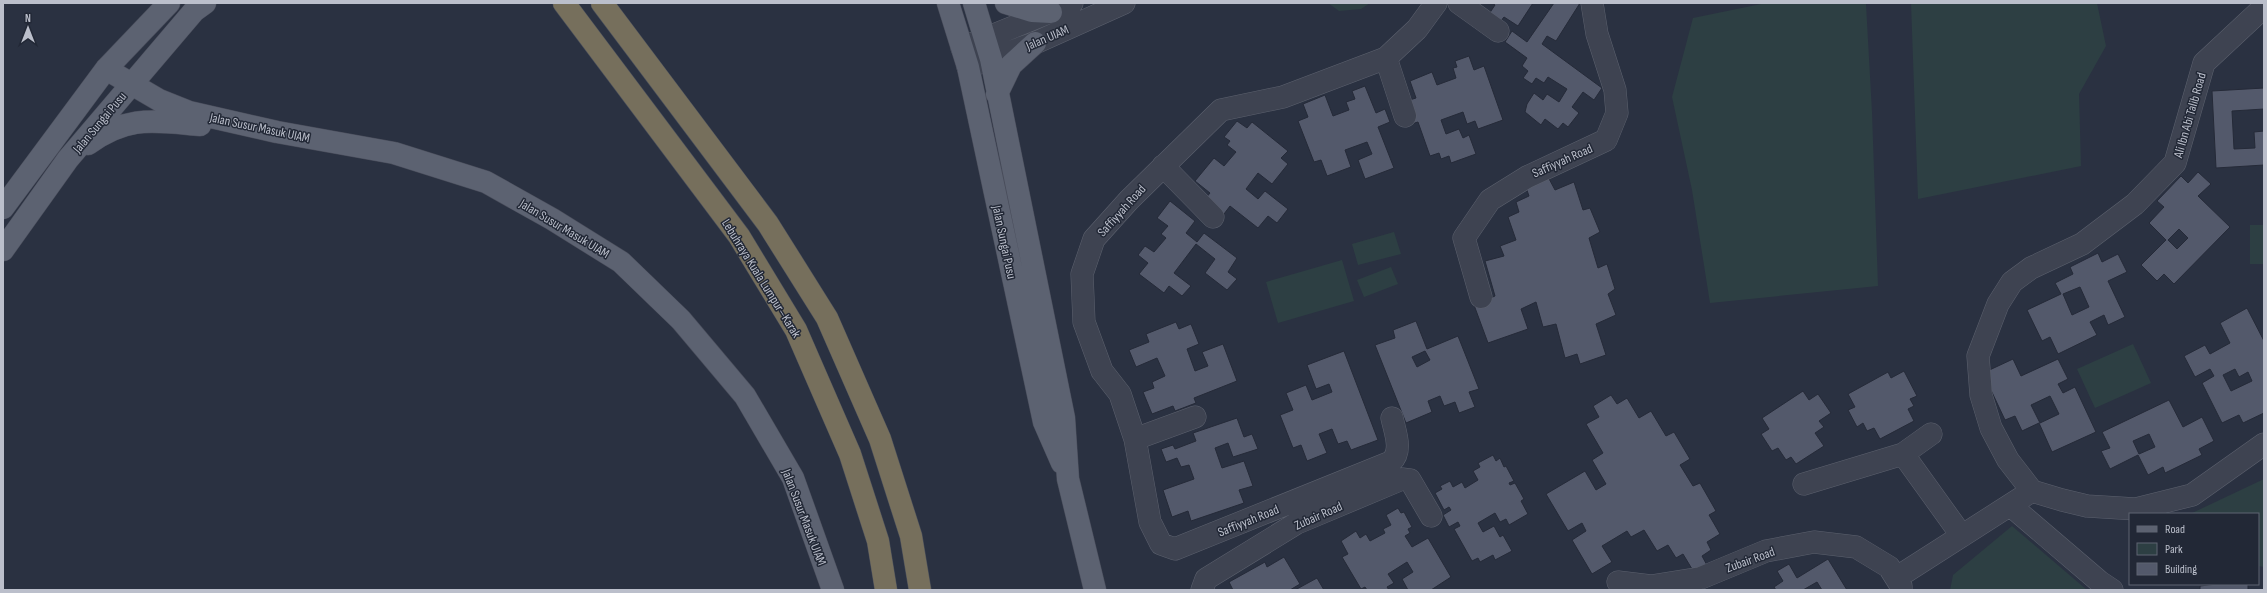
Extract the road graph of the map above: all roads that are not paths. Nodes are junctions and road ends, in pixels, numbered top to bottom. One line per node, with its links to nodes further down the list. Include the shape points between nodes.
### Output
1 (169, 3): 20 (main road, Jalan Sungai Pusu)
2 (205, 3): 21 (main road, Jalan Sungai Pusu, via 194,11)
3 (564, 3): 46 (highway, Lebuhraya Kuala Lumpur–Karak, via 739,236 796,330 850,454 878,541)
4 (602, 3): 47 (highway, via 768,224 827,318 880,439 911,536)
5 (948, 3): 18 (main road, Jalan Sungai Pusu)
6 (974, 3): 17 (main road, Jalan Sungai Pusu)
7 (1006, 3): 14 (main road, via 1032,11)
8 (1072, 3): 14 (street, Jalan UIAM)
9 (1124, 3): 16 (street, Jalan UIAM)
10 (1436, 3): 19 (street, Saffiyyah Road, via 1417,29)
11 (1459, 3): 15 (street)
12 (1592, 3): 30 (street, Saffiyyah Road, via 1597,34 1615,90 1617,113 1606,140 1527,177 1490,200 1464,238)
13 (2264, 7): 39 (street, Ali Ibn Abi Talib Road, via 2204,63 2175,164 2135,204 2082,244 2031,268 2012,282 1998,304 1978,356 1981,395 1991,428 2008,460)
14 (1051, 12): 17 (street, Jalan UIAM)
15 (1498, 31)
16 (1034, 43): 17 (street, Jalan UIAM); 22 (main road, via 1011,65)
17 (988, 49): 18 (street, Jalan UIAM); 22 (main road, Jalan Sungai Pusu)
18 (965, 57): 37 (main road, Jalan Sungai Pusu, via 1044,422)
19 (1386, 58): 23 (street); 26 (street, Saffiyyah Road, via 1283,97 1221,110)
20 (106, 69): 21 (main road, Jalan Susur Masuk UIAM); 27 (main road, Jalan Sungai Pusu)
21 (131, 83): 24 (main road, Jalan Susur Masuk UIAM, via 174,107); 25 (main road, Jalan Sungai Pusu)
22 (997, 94): 37 (main road, Jalan Sungai Pusu, via 1064,418)
23 (1405, 116)
24 (277, 132): 25 (main road, via 148,120 124,124 103,134); 45 (main road, Jalan Susur Masuk UIAM, via 394,153 486,182 621,262 681,320 745,396 793,478)
25 (68, 159): 29 (main road, Jalan Sungai Pusu)
26 (1163, 166): 28 (street); 34 (street, Saffiyyah Road, via 1094,239 1082,274 1084,322 1102,371 1120,394)
27 (3, 208)
28 (1213, 217)
29 (3, 250)
30 (1481, 297)
31 (1195, 417): 34 (street)
32 (1392, 418): 34 (street, Saffiyyah Road, via 1398,450 1396,458 1391,462 1176,549 1161,544 1150,522)
33 (1931, 434): 36 (street)
34 (1135, 440)
35 (2264, 444): 39 (street, via 2192,495 2136,509 2087,506)
36 (1903, 454): 38 (street); 42 (street)
37 (1068, 479): 48 (main road, Jalan Sungai Pusu)
38 (1804, 484)
39 (2032, 491): 40 (street, Zubair Road)
40 (2011, 506): 42 (street, Zubair Road); 50 (street)
41 (1431, 516): 49 (street, Zubair Road, via 1410,480 1402,480 1297,523 1206,579)
42 (1962, 536): 44 (street, Zubair Road)
43 (1618, 582): 44 (street, Zubair Road, via 1652,586 1701,578 1766,551 1814,542 1856,547 1889,567)
44 (1898, 584)
45 (833, 590)
46 (886, 590)
47 (920, 590)
48 (1095, 590)
49 (1202, 590)
50 (2112, 590)

